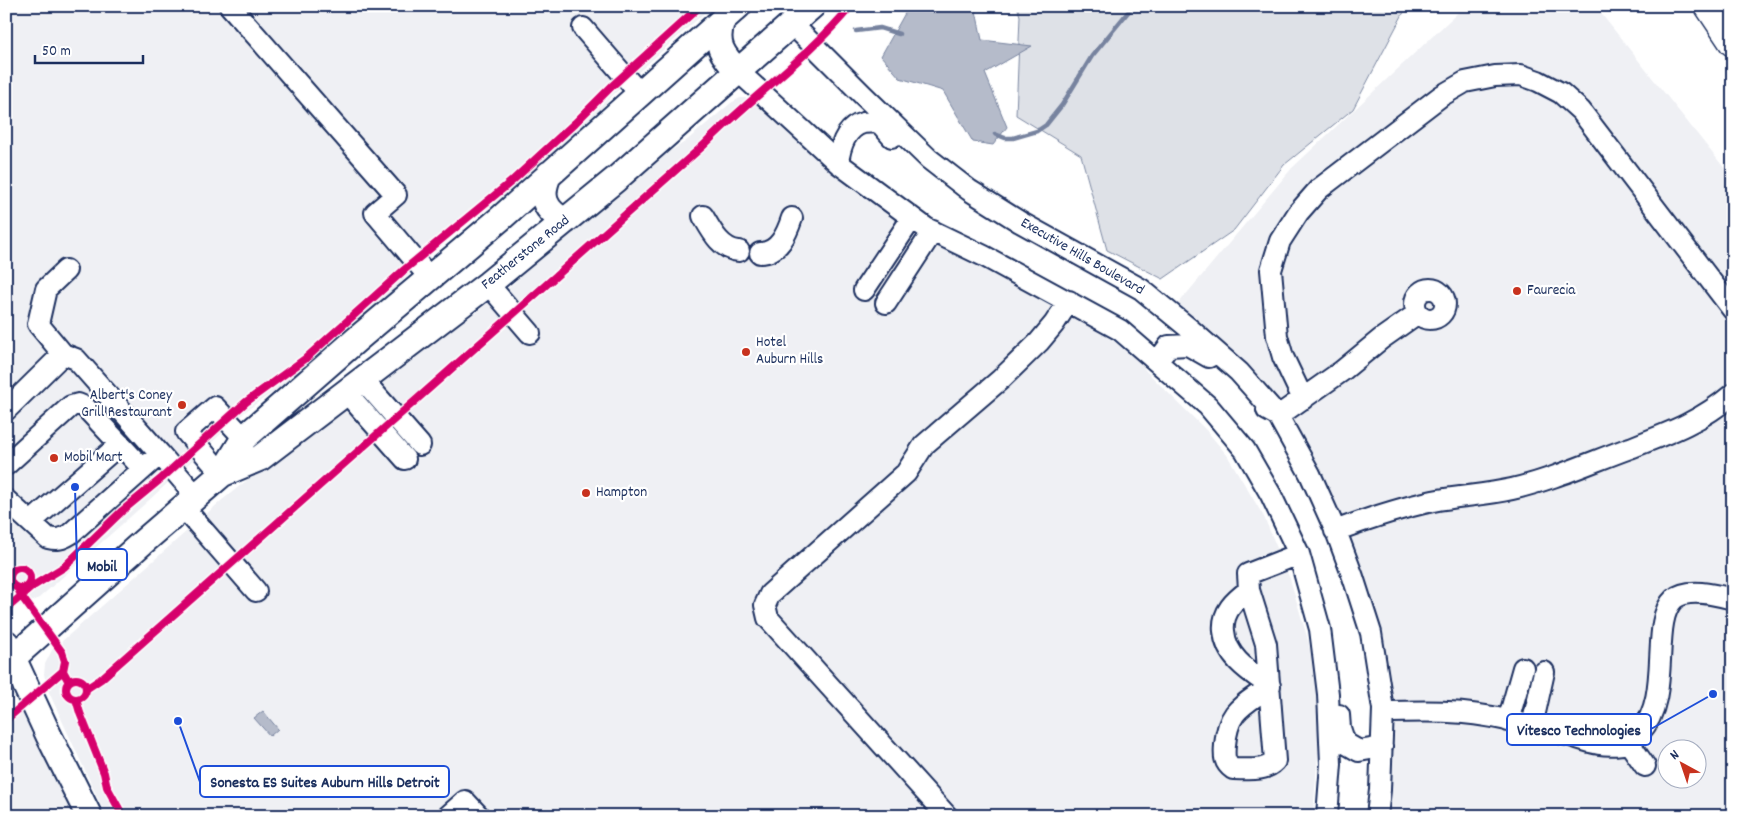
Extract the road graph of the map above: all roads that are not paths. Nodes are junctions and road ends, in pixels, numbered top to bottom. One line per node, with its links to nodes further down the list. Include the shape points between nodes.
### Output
1 (230, 6): 21 (street, via 396,194 375,213)
2 (812, 6): 5 (main road, Featherstone Road)
3 (1709, 6): 7 (highway)
4 (730, 13): 8 (main road, via 719,30 720,48); 9 (main road, Featherstone Road)
5 (792, 24): 8 (main road, Featherstone Road); 12 (street, Executive Hills Boulevard, via 929,159)
6 (583, 28): 9 (street)
7 (1733, 42)
8 (739, 72): 10 (street); 16 (main road, Featherstone Road)
9 (640, 94): 11 (main road, Featherstone Road)
10 (838, 163): 12 (street, via 846,134 862,123 879,122 903,149 935,172); 15 (street)
11 (549, 174): 16 (main road, via 544,199 553,213); 21 (main road, Featherstone Road)
12 (969, 190): 35 (street, Executive Hills Boulevard, via 1141,289 1239,372)
13 (703, 216): 18 (street, via 722,244)
14 (792, 218): 19 (street, via 780,245)
15 (912, 218): 17 (street); 23 (street)
16 (565, 221): 22 (main road, Featherstone Road)
17 (933, 231): 24 (street); 25 (street)
18 (739, 251)
19 (760, 253)
20 (66, 270): 29 (street, via 46,289 38,324)
21 (430, 278): 36 (main road, Featherstone Road)
22 (488, 284): 28 (street); 31 (main road, Featherstone Road)
23 (864, 290)
24 (1069, 302): 30 (street, via 1120,330); 65 (street, via 1039,342 924,445 906,473 770,594 765,605 768,618)
25 (886, 303)
26 (1733, 310): 33 (street, via 1581,111 1561,93 1521,75 1465,82 1441,96 1319,189 1280,241 1271,270 1278,336 1283,357)
27 (1418, 313): 33 (street)
28 (530, 333)
29 (63, 354): 34 (street); 39 (street, via 76,359)
30 (1157, 362): 35 (street, via 1170,346 1188,344 1208,357 1247,397); 48 (street, via 1208,406 1245,450 1271,495)
31 (354, 386): 38 (street); 40 (street); 43 (main road, Featherstone Road, via 260,458)
32 (1733, 394): 47 (street, via 1685,427 1548,478 1513,489 1402,508)
33 (1302, 399): 35 (street)
34 (6, 410)
35 (1278, 416): 47 (street, Executive Hills Boulevard, via 1310,474)
36 (244, 438): 43 (main road, Featherstone Road); 43 (street, via 215,407 186,432)
37 (120, 444): 41 (street, via 85,407 78,404); 42 (street); 46 (street)
38 (420, 445)
39 (160, 454): 42 (street); 45 (street)
40 (405, 459)
41 (6, 465)
42 (143, 469): 46 (street, via 63,538 48,538)
43 (222, 474): 45 (main road, Featherstone Road)
44 (6, 500): 46 (street)
45 (189, 502): 50 (street); 53 (main road, Featherstone Road)
46 (30, 522)
47 (1335, 531): 56 (street, Executive Hills Boulevard, via 1370,633)
48 (1298, 554): 49 (street, via 1248,574); 52 (street)
49 (1249, 590): 49 (street, via 1266,644 1270,686 1235,659 1224,641 1225,615 1234,601)
50 (256, 591)
51 (1733, 599): 59 (street, via 1708,593 1686,593 1674,599 1665,614 1655,706 1647,725)
52 (1320, 629): 60 (street, via 1333,661 1340,728 1345,743 1359,750); 66 (street, via 1328,694 1331,764)
53 (8, 655): 62 (main road)
54 (1523, 668): 57 (street)
55 (1544, 672): 58 (street)
56 (1383, 712): 57 (street, via 1448,712); 60 (street, Executive Hills Boulevard)
57 (1508, 721): 58 (street)
58 (1532, 726): 59 (street, via 1598,745)
59 (1629, 743): 61 (street)
60 (1382, 747): 67 (street, Executive Hills Boulevard)
61 (1645, 766)
62 (89, 816)
63 (448, 816): 64 (street, via 465,801)
64 (479, 816)
65 (947, 816)
66 (1327, 816)
67 (1377, 816)

